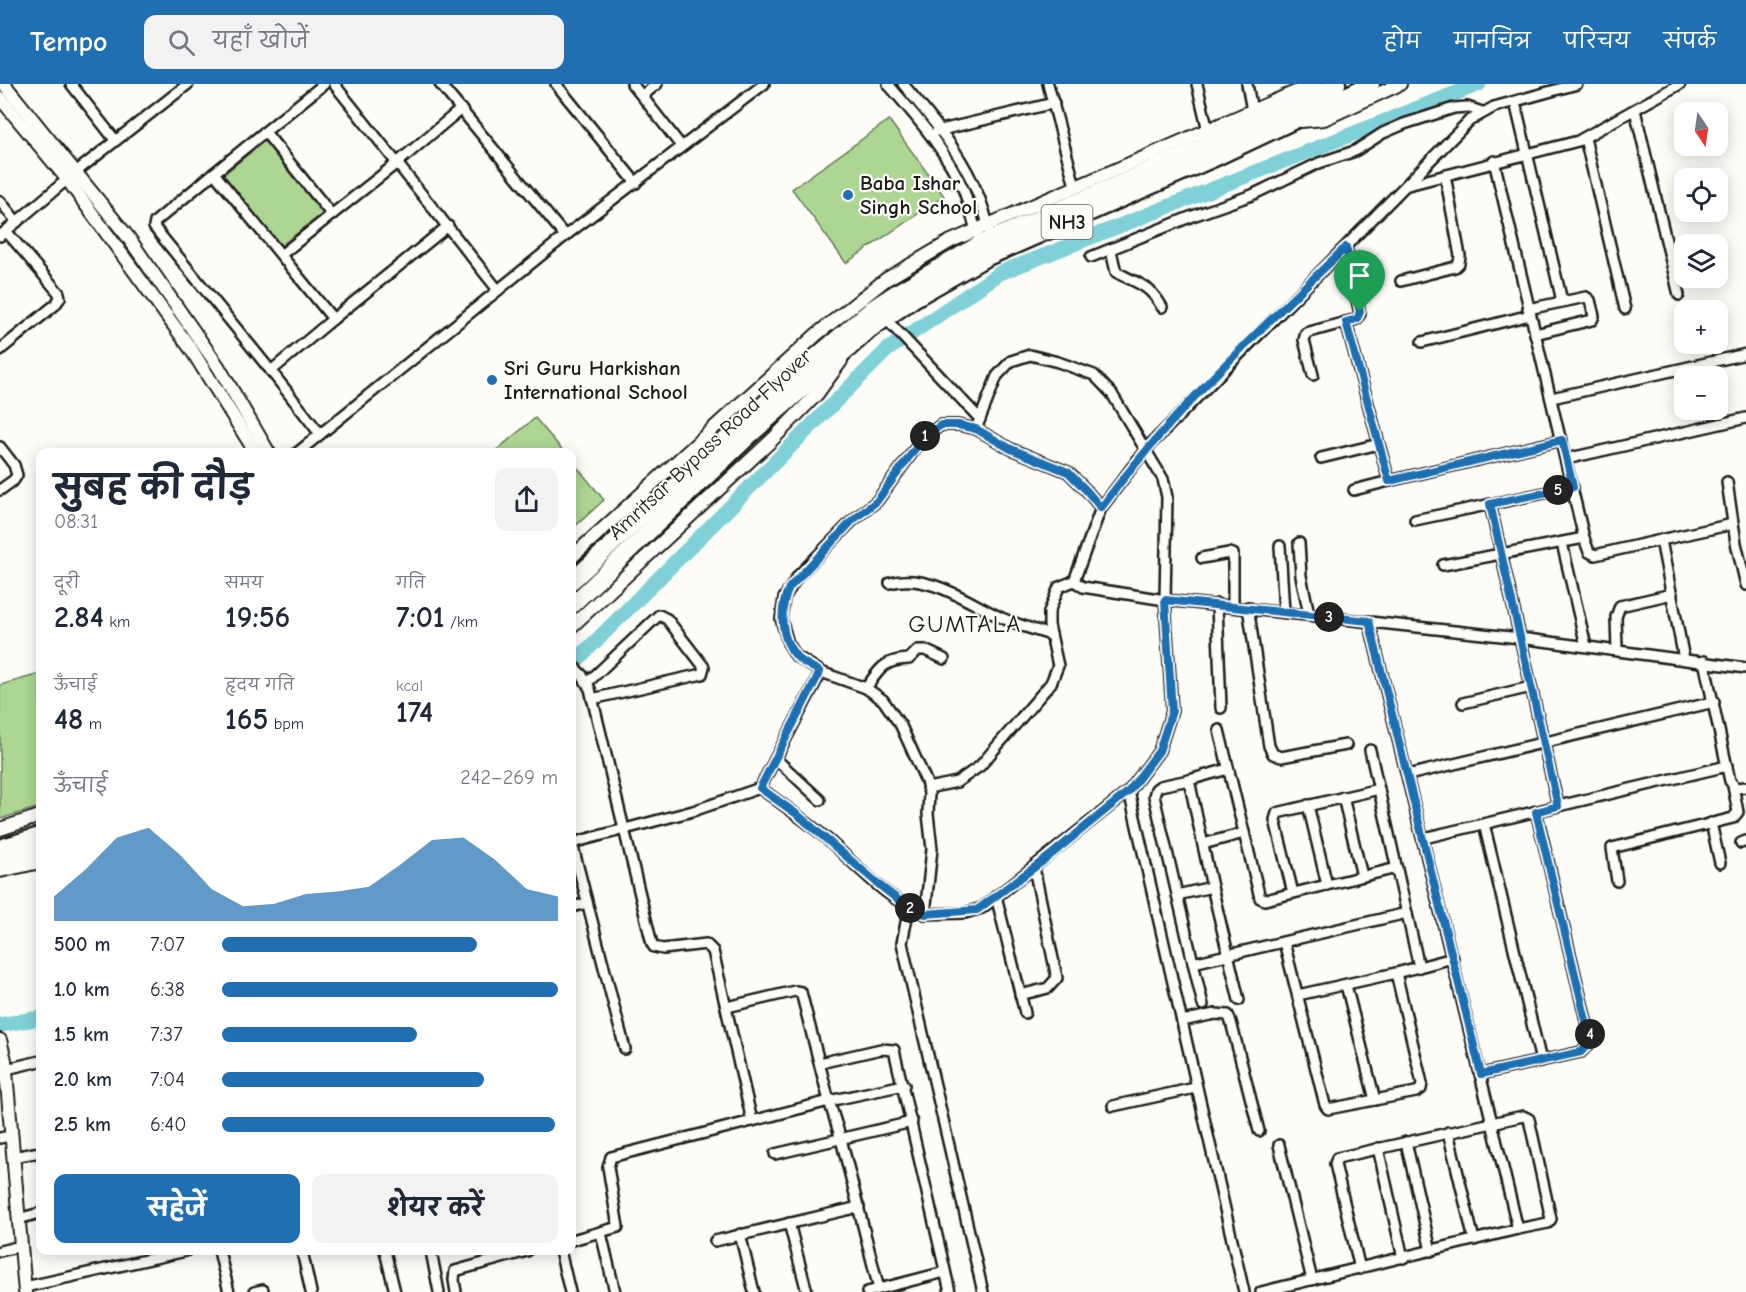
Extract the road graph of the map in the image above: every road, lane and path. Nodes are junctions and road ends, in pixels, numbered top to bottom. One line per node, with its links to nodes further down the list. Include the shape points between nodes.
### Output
1 (4, 84): 42 (street)
2 (71, 84): 37 (street)
3 (188, 84): 37 (street)
4 (324, 84): 34 (street)
5 (334, 84): 41 (street)
6 (440, 84): 27 (street)
7 (632, 84): 22 (street)
8 (657, 84): 22 (street)
9 (764, 84): 38 (street)
10 (888, 84): 35 (street)
11 (903, 84): 32 (street)
12 (1049, 84): 25 (street)
13 (1197, 84): 33 (street)
14 (1247, 84): 29 (street)
15 (1371, 84): 20 (highway, NH3)
16 (1400, 84): 31 (street, via 1324,119)
17 (1577, 84): 24 (street)
18 (1680, 84): 28 (street)
19 (558, 85): 46 (street)
20 (1340, 90): 21 (highway, NH3); 31 (highway, NH3)
21 (1310, 91): 26 (highway, NH3)
22 (642, 96): 38 (street)
23 (0, 98): 45 (street)
24 (1515, 102): 30 (street); 39 (street)
25 (1054, 103): 32 (street); 48 (street)
26 (1275, 106): 29 (street); 55 (highway, NH3, via 1205,146)
27 (461, 109): 41 (street); 54 (street)
28 (1635, 110): 36 (street); 62 (street)
29 (1252, 111): 33 (street)
30 (1482, 112): 47 (street); 57 (street, via 1454,108 1404,124 1355,151)
31 (1292, 121): 55 (highway, NH3)
32 (940, 129): 35 (street); 55 (street, via 971,178)
33 (1208, 131): 48 (street)
34 (265, 132): 43 (street); 50 (street)
35 (929, 134): 55 (street, via 963,191)
36 (1586, 138): 39 (street); 65 (street)
37 (114, 140): 42 (street)
38 (681, 146): 46 (street)
39 (1527, 153): 40 (street); 63 (street)
40 (1494, 161): 44 (street); 66 (street)
41 (397, 163): 50 (street); 52 (street)
42 (77, 171): 45 (street); 87 (street, via 218,366)
43 (214, 173): 58 (street); 76 (street, via 154,226)
44 (1445, 175): 47 (street); 60 (street, via 1459,263)
45 (66, 179): 51 (street); 86 (street, via 191,349)
46 (636, 183): 54 (street)
47 (1406, 185): 56 (street)
48 (1075, 186): 55 (street)
49 (0, 201): 51 (street)
50 (332, 216): 58 (street)
51 (16, 222): 53 (street)
52 (448, 226): 61 (street); 67 (street)
53 (3, 234): 73 (street, via 60,298)
54 (565, 236): 61 (street)
55 (985, 242): 69 (highway, NH3); 71 (highway, NH3, via 896,293); 106 (street, via 921,257 861,298)
56 (1346, 247): 68 (street, via 1360,312 1357,319); 89 (street)
57 (1111, 250): 59 (street); 64 (street, via 1116,272 1144,284)
58 (282, 254): 67 (street)
59 (1091, 257)
60 (1401, 281)
61 (498, 290): 82 (street)
62 (1679, 295)
63 (1562, 301): 66 (street); 70 (street, via 1588,297 1594,319)
64 (1162, 307)
65 (1625, 309)
66 (1529, 312): 70 (street); 72 (street)
67 (333, 319): 76 (street)
68 (1346, 322): 77 (street, via 1306,333 1304,340); 84 (street)
69 (891, 324): 71 (highway, NH3); 80 (street)
70 (1535, 333): 78 (street)
71 (850, 337): 75 (highway, Amritsar Bypass Road Flyover / NH3); 123 (street, via 817,394)
72 (1422, 342)
73 (0, 350)
74 (1746, 354): 78 (street)
75 (816, 366): 110 (highway, Amritsar Bypass Road Flyover / NH3); 116 (highway, Amritsar Bypass Road Flyover / NH3, via 750,435)
76 (271, 371): 82 (street)
77 (1313, 375)
78 (1552, 398): 83 (street)
79 (1746, 417): 91 (street)
80 (980, 419): 81 (street); 89 (street, via 1002,370 1017,358 1030,355 1100,380)
81 (976, 429): 98 (street, via 1011,449 1068,472); 133 (street, via 950,424 931,430 877,501 852,521 789,588 782,618 788,643 796,656)
82 (320, 434): 88 (street)
83 (1562, 440): 91 (street); 92 (street)
84 (1379, 444): 90 (street); 92 (street)
85 (0, 447): 95 (street, via 17,475)
86 (253, 448)
87 (266, 448)
88 (303, 448)
89 (1146, 449): 98 (street); 115 (street, via 1166,488)
90 (1321, 458)
91 (1566, 459): 94 (street)
92 (1389, 481): 96 (street)
93 (1727, 482): 100 (street)
94 (1573, 487): 97 (street); 101 (street)
95 (0, 490)
96 (1354, 490)
97 (1490, 504): 99 (street); 107 (street)
98 (1101, 508): 111 (street)
99 (1415, 520)
100 (1733, 524): 102 (street); 113 (street)
101 (1584, 538): 102 (street, via 1589,552 1595,555); 104 (street)
102 (1661, 540): 114 (street)
103 (1299, 543): 121 (street, via 1301,576)
104 (1562, 543): 107 (street); 126 (street)
105 (1280, 546): 120 (street)
106 (576, 553)
107 (1500, 554): 109 (street); 125 (street)
108 (1202, 558): 118 (street, via 1233,554)
109 (1443, 565)
110 (576, 577)
111 (1074, 581): 115 (street, via 1083,587); 124 (street, via 1059,587 1052,603)
112 (890, 583): 124 (street, via 915,580)
113 (1746, 585)
114 (1672, 594): 127 (street, via 1620,606 1616,617); 129 (street)
115 (1165, 600): 117 (street); 155 (street, via 1172,711 1159,751)
116 (576, 601)
117 (1217, 604): 118 (street); 140 (street)
118 (1233, 606): 119 (street)
119 (1248, 607): 120 (street); 142 (street, via 1273,754 1281,757)
120 (1284, 612): 121 (street)
121 (1310, 614): 122 (street)
122 (1369, 621): 125 (street); 148 (street)
123 (576, 622)
124 (1051, 635): 153 (street, via 1058,666 1042,695 980,766 957,782)
125 (1520, 638): 126 (street); 135 (street)
126 (1586, 646): 127 (street)
127 (1617, 650): 129 (street)
128 (944, 659): 136 (street, via 920,649 909,660 896,659 885,665)
129 (1684, 659): 130 (street)
130 (1704, 662): 131 (street); 138 (street)
131 (1746, 668)
132 (576, 669): 134 (street)
133 (820, 672): 136 (street); 145 (street)
134 (585, 679): 137 (street); 137 (street, via 659,615 667,619 704,667 702,674)
135 (1531, 687): 139 (street); 143 (street)
136 (866, 688): 153 (street, via 892,712)
137 (592, 699): 165 (street)
138 (1714, 702): 143 (street); 146 (street)
139 (1463, 703)
140 (1221, 708)
141 (1219, 730): 147 (street)
142 (1346, 744)
143 (1544, 744): 148 (street); 159 (street)
144 (1370, 750): 154 (street)
145 (776, 759): 152 (street); 157 (street)
146 (1727, 766): 150 (street); 159 (street)
147 (1228, 769): 149 (street); 166 (street)
148 (1408, 776): 168 (street)
149 (1189, 780): 170 (street); 185 (street, via 1160,786 1154,792)
150 (1733, 786): 151 (street); 163 (street, via 1738,814)
151 (1746, 787)
152 (760, 788): 165 (street); 189 (street)
153 (928, 788): 191 (street, via 932,849)
154 (1379, 789): 156 (street); 178 (street)
155 (1129, 791): 177 (street); 205 (street)
156 (1343, 797): 158 (street); 180 (street)
157 (820, 800)
158 (1308, 805): 182 (street); 184 (street, via 1280,812 1276,818)
159 (1558, 806): 160 (street)
160 (1536, 812): 162 (street); 208 (street, via 1590,1038 1581,1052)
161 (36, 817): 164 (street)
162 (1484, 824): 168 (street); 208 (street)
163 (1711, 824): 175 (street); 181 (street, via 1614,847 1611,852)
164 (0, 829)
165 (622, 829): 169 (street); 203 (street, via 652,944 658,949 710,946)
166 (1244, 833): 170 (street); 184 (street, via 1260,898)
167 (36, 837): 171 (highway)
168 (1424, 838): 194 (street)
169 (576, 842)
170 (1203, 844): 183 (street)
171 (0, 849)
172 (36, 852): 176 (highway)
173 (576, 859): 187 (street)
174 (36, 863): 179 (street)
175 (1720, 863)
176 (0, 864)
177 (1034, 868): 186 (street); 199 (street, via 1057,978 1048,988)
178 (1397, 868): 180 (street); 190 (street)
179 (0, 871)
180 (1362, 876): 182 (street)
181 (1617, 881)
182 (1327, 885): 184 (street)
183 (1212, 887): 185 (street); 193 (street)
184 (1293, 893)
185 (1177, 895): 195 (street)
186 (996, 896): 191 (street, via 977,910); 199 (street)
187 (587, 903): 188 (street); 207 (street)
188 (576, 906)
189 (909, 908): 191 (street); 270 (street, via 902,943)
190 (1407, 913): 192 (street); 196 (street)
191 (925, 914)
192 (1284, 942): 193 (street); 200 (street)
193 (1229, 955): 195 (street); 201 (street)
194 (1453, 958): 196 (street); 212 (street)
195 (1193, 963): 202 (street)
196 (1419, 967): 197 (street)
197 (1396, 973): 198 (street); 215 (street, via 1422,1086 1416,1092)
198 (1346, 985): 200 (street); 215 (street)
199 (1020, 995): 204 (street)
200 (1298, 995): 215 (street, via 1327,1108)
201 (1239, 1000)
202 (1203, 1005)
203 (727, 1007): 210 (street, via 801,992); 218 (street)
204 (1025, 1013)
205 (1182, 1021): 214 (street); 221 (street, via 1215,1014 1228,1016)
206 (0, 1040): 211 (street)
207 (625, 1049)
208 (1541, 1061): 212 (street)
209 (36, 1062): 211 (street)
210 (820, 1063): 213 (street, via 892,1048); 216 (street)
211 (3, 1067): 223 (street)
212 (1481, 1074): 220 (street)
213 (904, 1085): 216 (street); 219 (street)
214 (1195, 1088): 217 (street); 271 (street)
215 (1375, 1100)
216 (829, 1101): 218 (street); 224 (street)
217 (1113, 1106)
218 (752, 1121): 236 (street, via 611,1158 608,1167 619,1224)
219 (912, 1122): 224 (street); 255 (street)
220 (1492, 1122): 222 (street); 235 (street); 235 (street, via 1523,1116 1529,1119 1551,1219)
221 (1259, 1131)
222 (1448, 1132): 225 (street); 239 (street)
223 (5, 1137): 230 (street)
224 (841, 1139): 229 (street); 231 (street)
225 (1406, 1142): 227 (street); 243 (street)
226 (1279, 1145): 256 (street)
227 (1377, 1148): 252 (street); 254 (street, via 1335,1161)
228 (36, 1153): 230 (street)
229 (775, 1154)
230 (13, 1157): 233 (street)
231 (858, 1208): 234 (street); 257 (street)
232 (36, 1214): 233 (street)
233 (18, 1219): 241 (street)
234 (789, 1223): 237 (street); 267 (street)
235 (1518, 1229): 239 (street)
236 (601, 1233): 238 (street); 265 (street)
237 (740, 1234): 240 (street); 266 (street)
238 (576, 1239)
239 (1474, 1240): 243 (street)
240 (714, 1241)
241 (21, 1246): 242 (street); 258 (street)
242 (0, 1251)
243 (1431, 1251): 252 (street)
244 (142, 1255): 253 (street)
245 (171, 1255): 253 (street)
246 (220, 1255): 259 (street)
247 (303, 1255): 260 (street)
248 (386, 1255): 261 (street)
249 (432, 1255): 262 (street)
250 (513, 1255): 263 (street, via 455,1271)
251 (561, 1255): 264 (street)
252 (1403, 1258): 254 (street)
253 (144, 1262): 258 (street)
254 (1360, 1269): 256 (street)
255 (945, 1272): 257 (street); 269 (street)
256 (1312, 1280): 272 (street)
257 (879, 1289): 268 (street)
258 (25, 1290)
259 (229, 1292)
260 (311, 1292)
261 (395, 1292)
262 (439, 1292)
263 (456, 1292)
264 (570, 1292)
265 (615, 1292)
266 (753, 1292)
267 (807, 1292)
268 (867, 1292)
269 (950, 1292)
270 (983, 1292)
271 (1244, 1292)
272 (1261, 1292)

